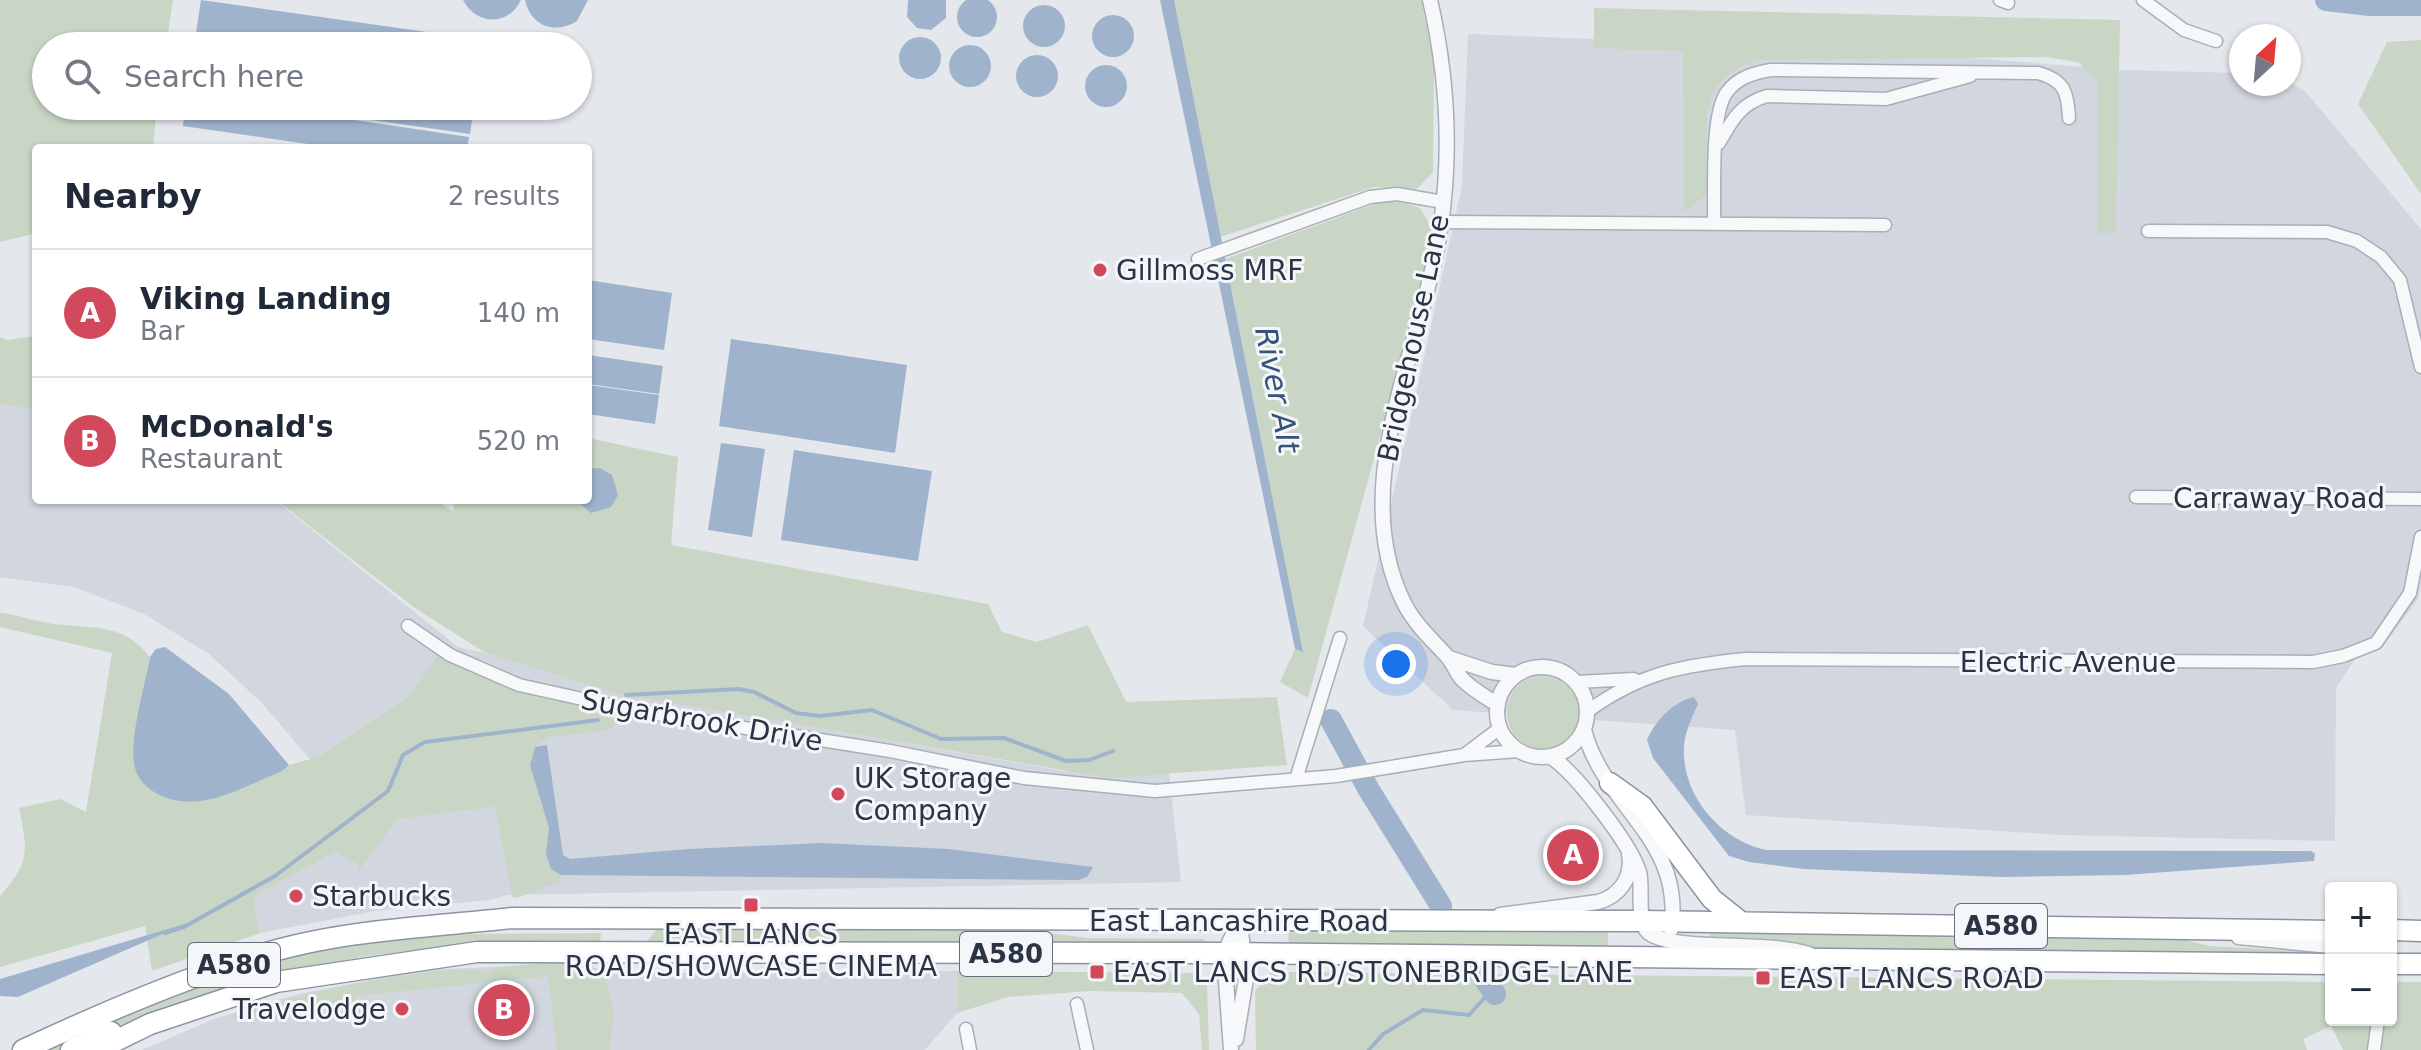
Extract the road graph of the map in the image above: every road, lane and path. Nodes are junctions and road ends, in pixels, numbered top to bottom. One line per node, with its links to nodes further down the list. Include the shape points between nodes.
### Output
1 (1430, 0): 9 (street, Bridgehouse Lane, via 1443,57 1448,119)
2 (2143, 0): 3 (street)
3 (2201, 36): 4 (street); 5 (street)
4 (2216, 41)
5 (2194, 49)
6 (1981, 72): 7 (street, via 2054,78 2068,96); 8 (street, via 1886,99 1758,98 1733,117); 8 (street, via 1751,73 1724,95)
7 (2069, 118)
8 (1717, 146): 11 (street)
9 (1443, 202): 10 (street, Bridgehouse Lane); 14 (street, via 1397,194 1370,197)
10 (1441, 222): 11 (street); 22 (street, Bridgehouse Lane, via 1384,462 1381,512 1387,557 1405,605)
11 (1714, 224): 12 (street)
12 (1885, 225)
13 (2148, 231): 15 (street, via 2327,232 2357,241 2381,257 2400,280)
14 (1198, 259)
15 (2421, 367)
16 (2136, 497): 17 (street, Carraway Road)
17 (2421, 499)
18 (2421, 537): 25 (street, Electric Avenue, via 2410,593 2376,643 2313,662 1746,659 1687,664)
19 (408, 626): 34 (street, Sugarbrook Drive, via 450,655 519,685 632,710 1024,778 1155,791)
20 (1340, 638): 21 (street)
21 (1334, 658): 23 (street); 34 (street)
22 (1449, 658): 24 (street); 27 (street, Bridgehouse Lane, via 1461,679)
23 (1349, 663)
24 (1516, 675): 26 (street, via 1548,668); 27 (street)
25 (1641, 679): 26 (street, Electric Avenue); 28 (street, Electric Avenue)
26 (1576, 682): 28 (street)
27 (1498, 705): 29 (street)
28 (1588, 711): 30 (street)
29 (1500, 728): 31 (street); 32 (street)
30 (1584, 730): 33 (street, via 1565,752); 35 (street, via 1593,758)
31 (1519, 751): 32 (street); 33 (street)
32 (1464, 755): 34 (street, Sugarbrook Drive)
33 (1551, 757): 36 (street, via 1571,772)
34 (1296, 779)
35 (1610, 783): 40 (highway, via 1642,806 1712,899); 42 (street, via 1664,859 1671,883)
36 (1628, 850): 38 (street, via 1627,877 1618,893 1605,900); 39 (street, via 1641,881)
37 (1240, 920): 38 (highway, East Lancashire Road / A580); 47 (street); 48 (street); 58 (highway, East Lancashire Road / A580, via 512,918 369,933 262,954 105,1012)
38 (1472, 921): 39 (highway, East Lancashire Road / A580)
39 (1642, 921): 42 (highway, East Lancashire Road / A580)
40 (1741, 922): 41 (highway, East Lancashire Road / A580); 42 (highway, East Lancashire Road / A580)
41 (2175, 929): 43 (highway, East Lancashire Road / A580); 46 (street)
42 (1668, 930): 49 (street); 50 (street, via 1783,946)
43 (2325, 931)
44 (2397, 931): 45 (highway)
45 (2421, 931)
46 (2325, 946)
47 (1224, 953): 48 (highway, East Lancashire Road / A580); 55 (highway, East Lancashire Road / A580, via 477,952 276,982); 63 (street)
48 (1246, 954): 49 (highway, East Lancashire Road / A580); 63 (street)
49 (1639, 960): 50 (highway, East Lancashire Road / A580)
50 (1828, 960): 51 (highway, East Lancashire Road / A580)
51 (2325, 964)
52 (2397, 964): 53 (highway)
53 (2421, 964)
54 (1077, 1004): 62 (street)
55 (150, 1024): 59 (highway, via 104,1034); 60 (highway, East Lancashire Road / A580)
56 (2375, 1026): 64 (street)
57 (966, 1029): 61 (street)
58 (23, 1050)
59 (71, 1050)
60 (97, 1050)
61 (970, 1050)
62 (1087, 1050)
63 (1232, 1050)
64 (2374, 1050)

